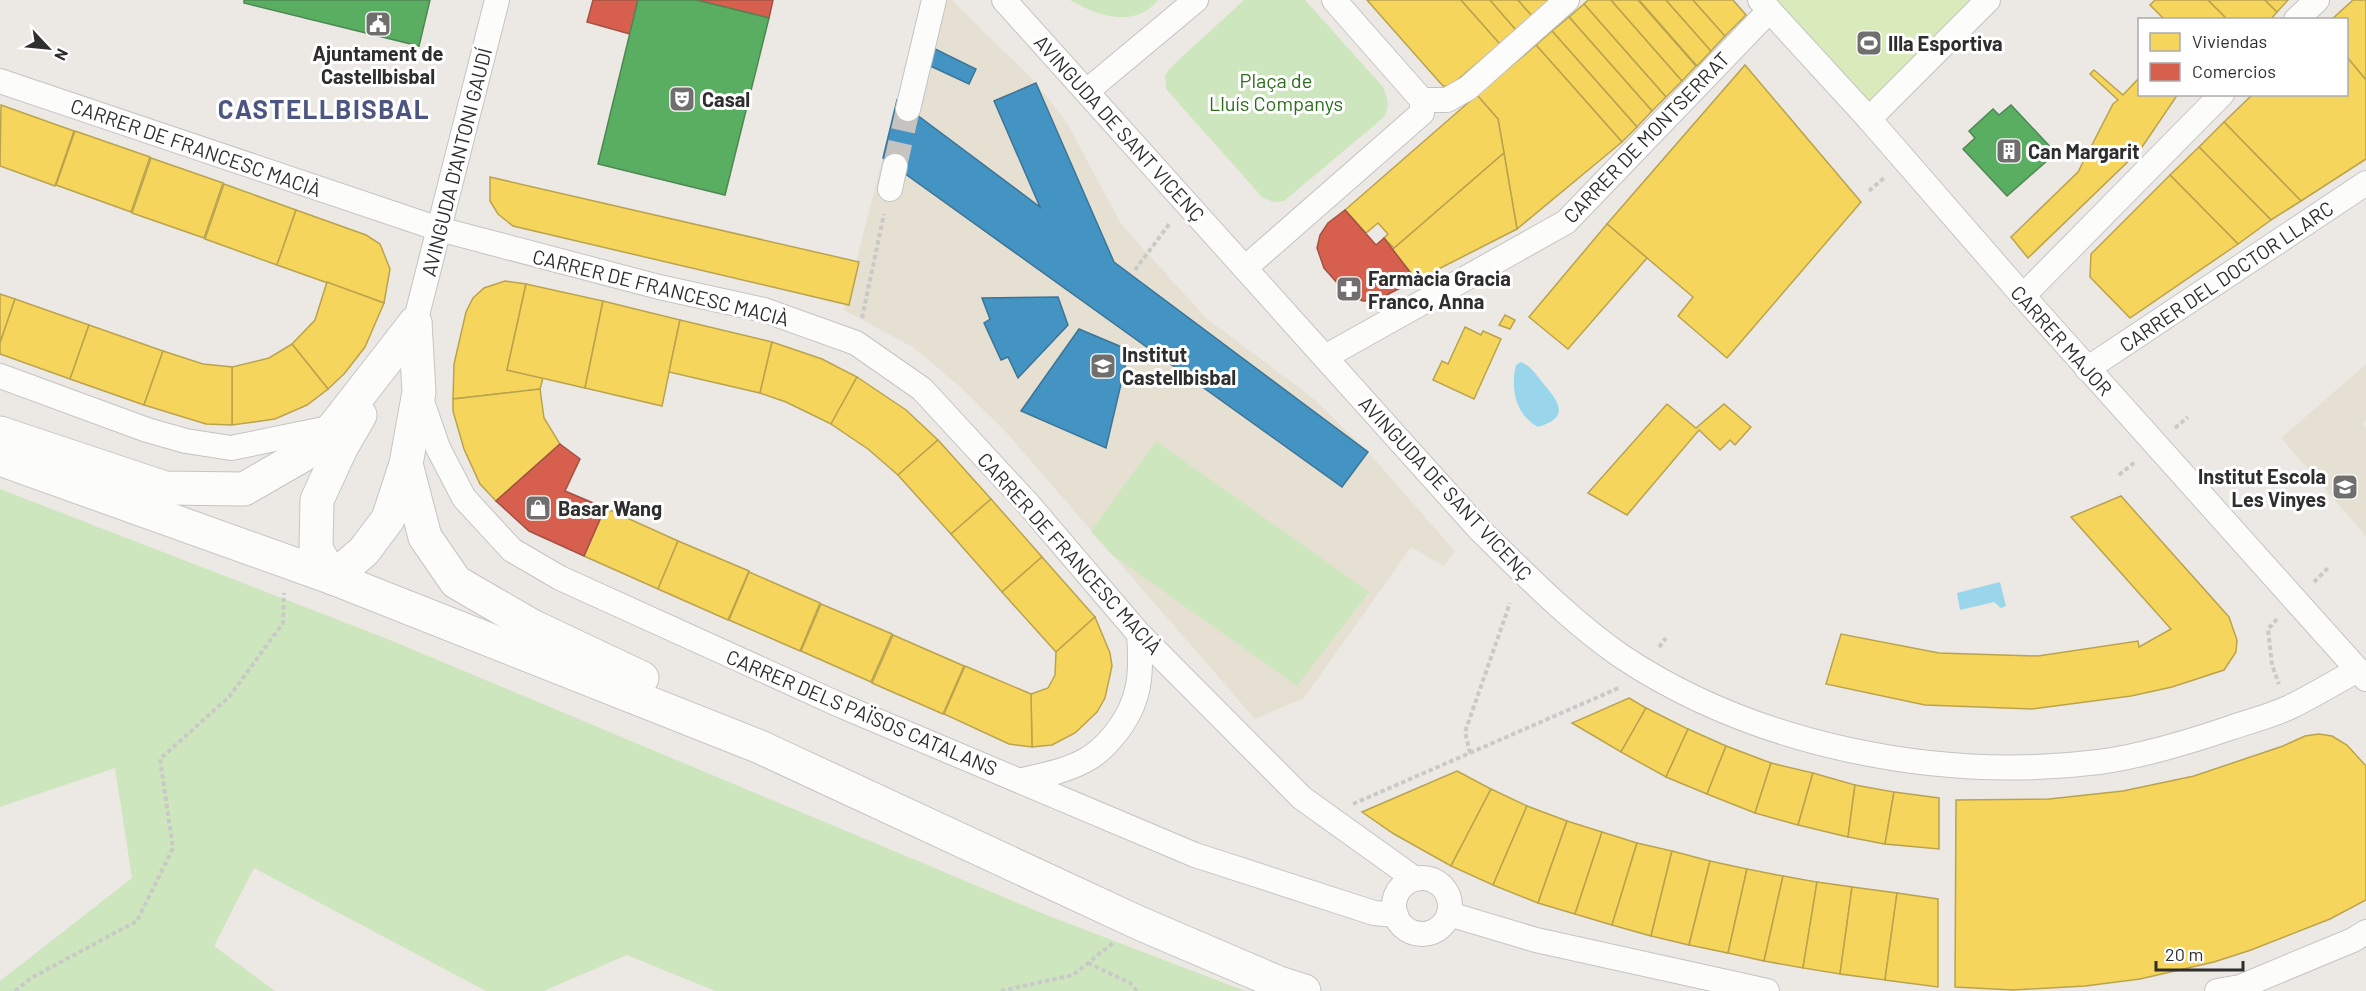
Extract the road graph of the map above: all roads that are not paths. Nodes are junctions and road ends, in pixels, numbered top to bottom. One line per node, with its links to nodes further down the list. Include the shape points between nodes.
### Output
1 (496, 0): 18 (street, AVINGUDA D'ANTONI GAUDÍ)
2 (934, 0): 15 (street)
3 (1004, 0): 12 (street, AVINGUDA DE SANT VICENÇ)
4 (1196, 0): 12 (street)
5 (1334, 0): 14 (street)
6 (1568, 0): 14 (street, via 1468,88 1447,100)
7 (1988, 0): 16 (street)
8 (2317, 0): 10 (street)
9 (1764, 5): 16 (street, CARRER MAJOR); 22 (street, CARRER DE MONTSERRAT, via 1566,222)
10 (2298, 18)
11 (0, 81): 18 (street, CARRER DE FRANCESC MACIÀ)
12 (1087, 91): 19 (street, AVINGUDA DE SANT VICENÇ)
13 (2220, 96): 20 (street)
14 (1422, 100): 19 (street, via 1422,113)
15 (908, 109)
16 (1869, 119): 20 (street, CARRER MAJOR)
17 (2366, 183): 23 (street, CARRER DEL DOCTOR LLARC)
18 (440, 229): 21 (street, AVINGUDA D'ANTONI GAUDÍ); 31 (street, CARRER DE FRANCESC MACIÀ, via 659,287 764,310 856,343 922,389 1029,505)
19 (1245, 268): 22 (street, AVINGUDA DE SANT VICENÇ)
20 (2022, 296): 23 (street, CARRER MAJOR)
21 (415, 323): 25 (street); 26 (street); 30 (street, via 341,448 317,500 316,549)
22 (1325, 357): 32 (street, AVINGUDA DE SANT VICENÇ, via 1480,530 1557,605 1621,656 1690,696 1766,726 1845,750 1936,765 2006,767 2100,762 2194,740 2288,708)
23 (2087, 369): 32 (street, CARRER MAJOR)
24 (0, 376): 26 (street, via 147,430 231,448)
25 (419, 392): 29 (street); 34 (street, CARRER DELS PAÏSOS CATALANS, via 438,448 464,498 512,550 560,578 842,706)
26 (334, 427): 27 (street, via 303,455 244,489 165,488)
27 (0, 433)
28 (0, 459): 30 (street)
29 (406, 464): 30 (street, via 388,519 364,550); 33 (street, via 425,537 456,582 532,626 653,683)
30 (333, 578): 33 (street)
31 (1139, 634): 34 (street, via 1142,668 1138,696 1126,720 1087,760); 35 (street, CARRER DE FRANCESC MACIÀ, via 1302,798)
32 (2362, 674)
33 (760, 747): 39 (street, via 1139,923)
34 (1023, 780): 37 (street, CARRER DELS PAÏSOS CATALANS, via 1195,855 1374,914)
35 (1415, 879): 36 (street, CARRER DE FRANCESC MACIÀ, via 1431,880 1445,890); 37 (street, via 1396,897)
36 (1449, 914): 37 (street, via 1440,928 1423,934 1406,929); 40 (street, via 1536,940)
37 (1396, 915)
38 (2366, 932): 41 (street, via 2240,987)
39 (1304, 991)
40 (1767, 991)
41 (2217, 991)

